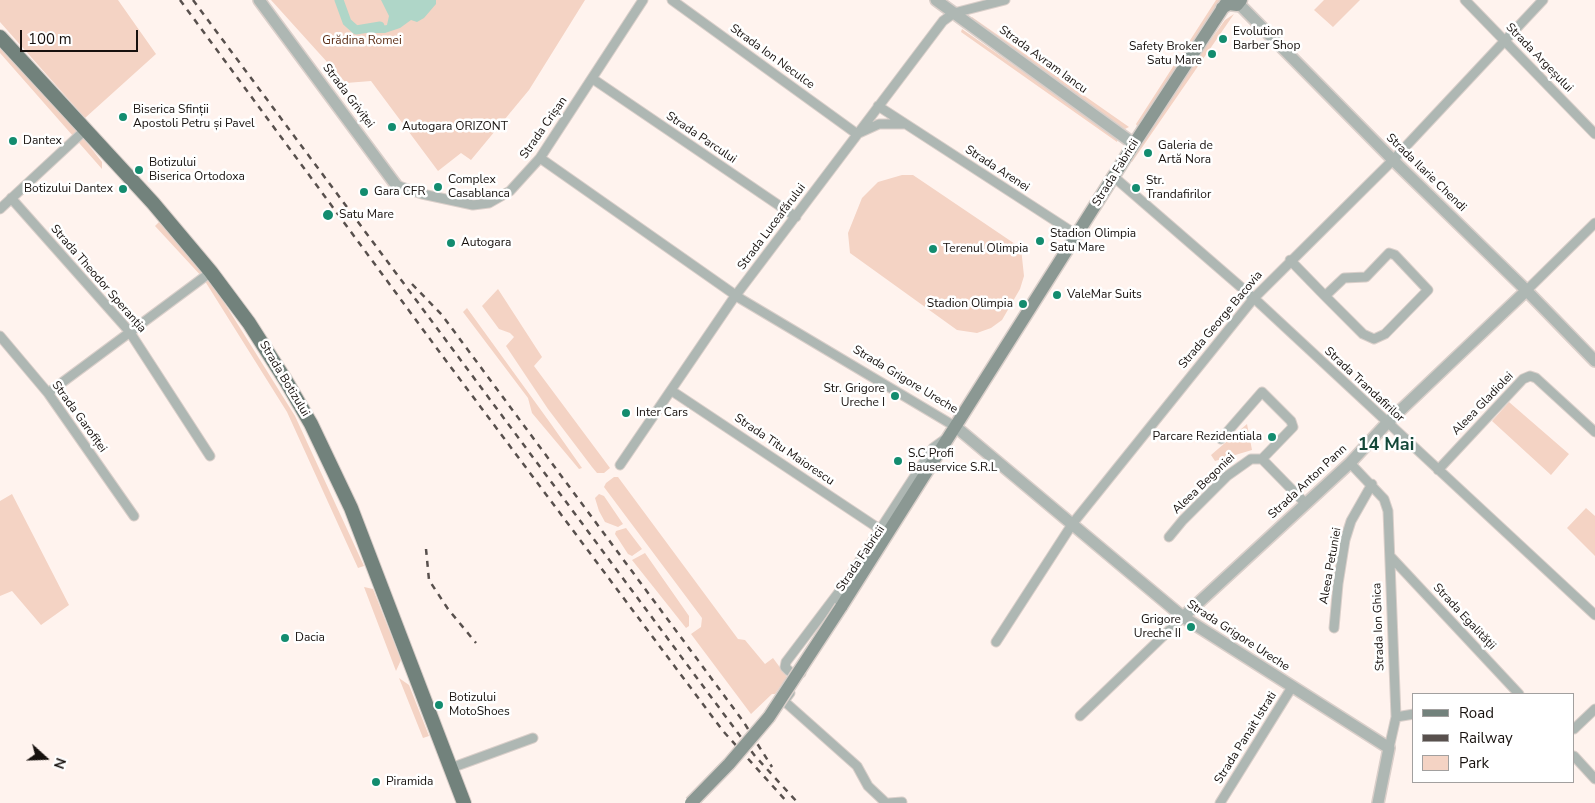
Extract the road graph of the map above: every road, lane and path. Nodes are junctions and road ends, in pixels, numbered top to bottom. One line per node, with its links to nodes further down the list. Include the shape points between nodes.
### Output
1 (259, 0): 22 (street, Strada Griviței)
2 (643, 0): 12 (street, Strada Crișan)
3 (672, 0): 16 (street, Strada Ion Neculce)
4 (936, 0): 9 (street, Strada Avram Iancu)
5 (1005, 0): 9 (street)
6 (1465, 0): 11 (street, Strada Argeșului)
7 (1543, 0): 11 (street, Strada George Bacovia)
8 (1231, 3): 18 (main road, Strada Fabricii); 20 (street, Strada Ilarie Chendi)
9 (954, 13): 13 (street, Strada Luceafărului, via 943,21); 18 (street, Strada Avram Iancu)
10 (0, 37): 15 (main road, Strada Botizului)
11 (1505, 41): 17 (street, Strada Argeșului); 20 (street, Strada George Bacovia)
12 (593, 79): 19 (street, Strada Crișan); 25 (street, Strada Parcului)
13 (878, 106): 14 (street, Strada Arenei); 16 (street, Strada Luceafărului)
14 (904, 124): 16 (street, via 879,124); 27 (street, Strada Arenei)
15 (84, 131): 23 (street); 29 (main road, Strada Botizului)
16 (857, 134): 25 (street, Strada Luceafărului)
17 (1595, 134)
18 (1134, 144): 21 (main road, Strada Fabricii)
19 (540, 158): 22 (street, Strada Crișan, via 510,190 489,204 447,200); 31 (street, Strada Grigore Ureche)
20 (1393, 160): 28 (street, Strada George Bacovia); 30 (street, Strada Ilarie Chendi)
21 (1114, 176): 27 (main road, Strada Fabricii); 33 (street, Strada Trandafirilor)
22 (396, 185)
23 (11, 198): 24 (street); 34 (street, Strada Theodor Speranția)
24 (0, 209)
25 (796, 218): 31 (street, Strada Luceafărului)
26 (1595, 223): 30 (street, Strada Anton Pann)
27 (1077, 235): 40 (main road, Strada Fabricii)
28 (1290, 260): 32 (street); 33 (street, Strada George Bacovia)
29 (211, 272): 34 (street); 71 (main road, Strada Botizului, via 286,381 333,468)
30 (1527, 290): 36 (street, Strada Ilarie Chendi); 39 (street, Strada Anton Pann)
31 (736, 295): 37 (street, Strada Luceafărului); 40 (street, Strada Grigore Ureche)
32 (1326, 296): 32 (street, via 1363,334 1374,339 1385,334 1428,290 1389,253 1366,277 1347,276)
33 (1254, 298): 39 (street, Strada Trandafirilor); 52 (street, Strada George Bacovia)
34 (128, 331): 38 (street); 44 (street, Strada Theodor Speranția)
35 (0, 336): 38 (street, Strada Garofiței)
36 (1595, 362)
37 (672, 391): 47 (street, Strada Luceafărului); 53 (street, Strada Titu Maiorescu)
38 (48, 393): 51 (street, Strada Garofiței)
39 (1388, 423): 46 (street, Strada Anton Pann); 48 (street, Strada Trandafirilor)
40 (956, 427): 42 (main road, Strada Fabricii); 52 (street, Strada Grigore Ureche)
41 (1595, 432): 48 (street, Aleea Gladiolei, via 1530,376 1523,379)
42 (946, 438): 53 (street, Strada Fabricii, via 934,448); 60 (street, Strada Fabricii, via 944,456); 77 (main road, Strada Fabricii, bridge, via 769,717)
43 (1221, 438): 45 (street, Aleea Begoniei, via 1262,392 1293,427)
44 (210, 456)
45 (1262, 459): 50 (street); 54 (street, Aleea Begoniei, via 1244,462 1227,476)
46 (1350, 462): 49 (street, Strada Ion Ghica); 50 (street, Strada Anton Pann)
47 (620, 465)
48 (1438, 470): 56 (street, Strada Trandafirilor)
49 (1372, 484): 55 (street, Strada Ion Ghica, via 1384,498 1388,511); 58 (street, Aleea Petuniei, via 1351,521 1345,540)
50 (1306, 504): 57 (street, Strada Anton Pann)
51 (134, 516)
52 (1073, 523): 57 (street, Strada Grigore Ureche); 59 (street, Strada George Bacovia)
53 (881, 530): 60 (street, Strada Fabricii, via 786,662 785,667 794,674)
54 (1170, 537)
55 (1390, 556): 62 (street, Strada Egalității); 66 (street, Strada Ion Ghica)
56 (1595, 615)
57 (1183, 617): 61 (street, Strada Grigore Ureche); 65 (street, Strada Anton Pann)
58 (1334, 628)
59 (996, 642)
60 (804, 673): 78 (street, via 784,701 857,766 872,790)
61 (1292, 687): 69 (street, Strada Grigore Ureche); 79 (street, Strada Panait Istrati)
62 (1518, 693)
63 (1595, 709): 67 (street)
64 (1412, 714): 66 (street)
65 (1080, 716)
66 (1396, 717): 69 (street, Strada Ion Ghica)
67 (1575, 728)
68 (533, 738): 71 (street)
69 (1389, 748): 80 (street, Strada Ion Ghica)
70 (1575, 757): 72 (street)
71 (452, 768): 73 (main road, Strada Botizului)
72 (1595, 779)
73 (460, 788): 75 (main road, Strada Botizului); 76 (main road, Strada Botizului)
74 (902, 802): 78 (street)
75 (464, 803)
76 (468, 803)
77 (691, 803)
78 (888, 803)
79 (1220, 803)
80 (1378, 803)

